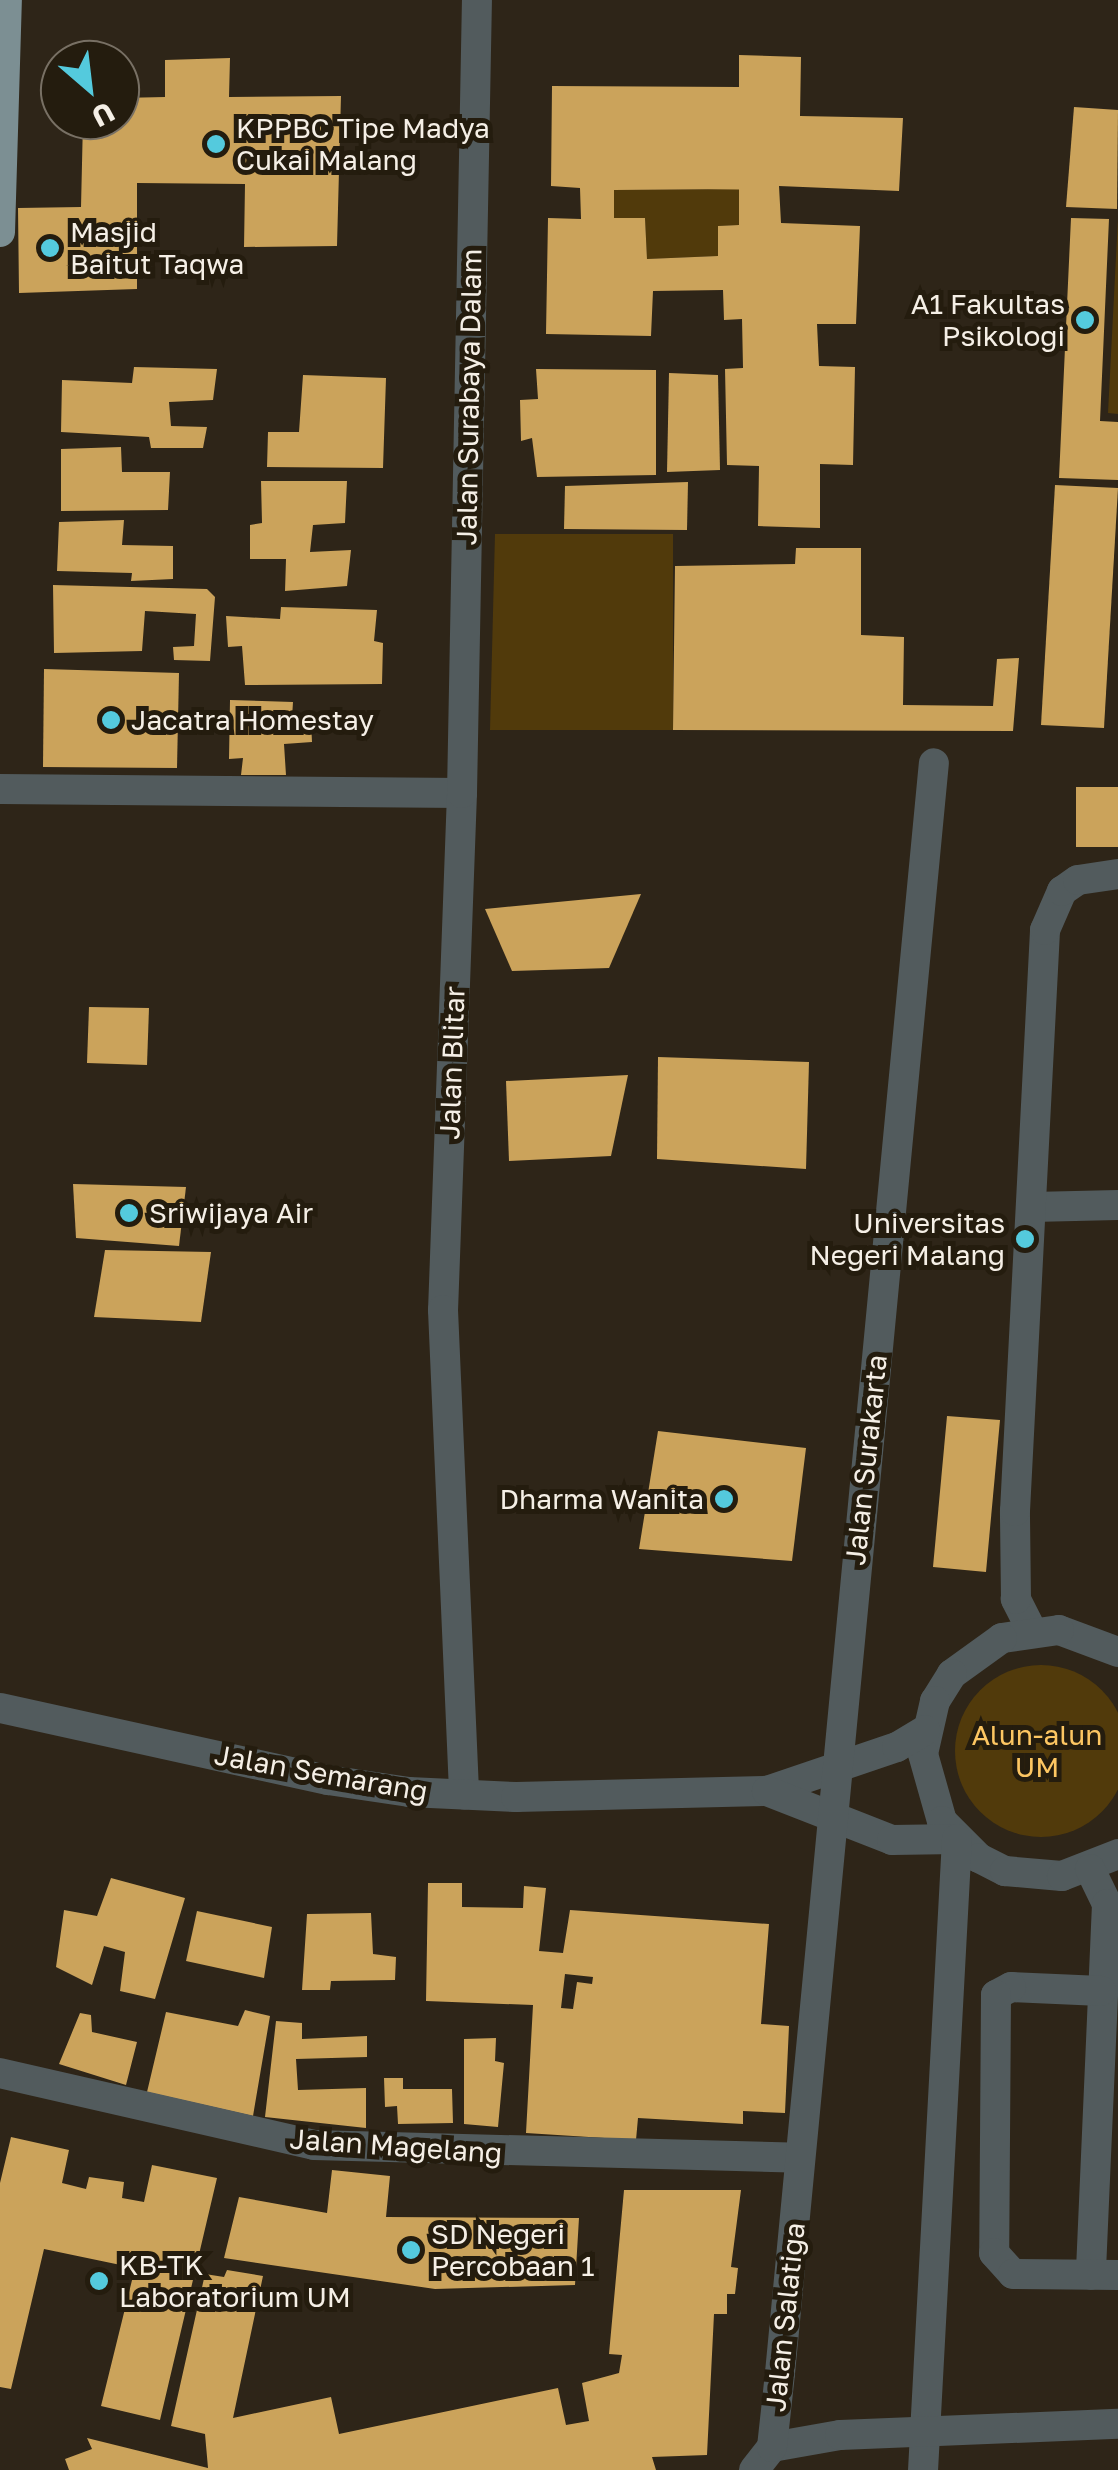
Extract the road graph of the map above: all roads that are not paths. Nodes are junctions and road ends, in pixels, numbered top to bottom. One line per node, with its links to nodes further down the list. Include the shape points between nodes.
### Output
1 (7, 0): 3 (main road)
2 (476, 0): 6 (street, Jalan Surabaya Dalam)
3 (0, 232)
4 (934, 763): 14 (street, Jalan Surakarta)
5 (0, 789): 6 (street)
6 (462, 793): 16 (street, Jalan Blitar, via 443,1357)
7 (1118, 874): 9 (street, via 1078,880 1062,891 1045,930)
8 (1118, 1205): 9 (street)
9 (1032, 1207): 10 (street, via 1015,1511 1016,1599)
10 (1032, 1631): 11 (street, via 1086,1635); 13 (street, via 1002,1638 963,1664 935,1701)
11 (1118, 1652)
12 (0, 1708): 16 (street, Jalan Semarang, via 328,1780)
13 (925, 1730): 14 (street, Jalan Semarang, via 897,1747); 18 (street, via 932,1800)
14 (836, 1766): 15 (street, Jalan Semarang); 17 (street, Jalan Surakarta)
15 (767, 1791): 16 (street, Jalan Semarang); 17 (street, Jalan Semarang)
16 (464, 1795)
17 (831, 1817): 18 (street, Jalan Semarang, via 892,1840); 24 (street, Jalan Surakarta)
18 (957, 1839): 20 (street, via 1005,1870 1034,1876); 27 (street)
19 (1118, 1854): 20 (street)
20 (1090, 1869): 21 (street)
21 (1112, 1904): 22 (street)
22 (1100, 1991): 25 (street); 25 (street, via 999,1990 994,2253 1013,2274)
23 (0, 2072): 24 (street, Jalan Magelang, via 314,2145)
24 (800, 2158): 28 (street, Jalan Salatiga)
25 (1105, 2275)
26 (1118, 2424): 27 (street)
27 (928, 2430): 28 (street); 29 (street)
28 (763, 2459)
29 (923, 2470)

